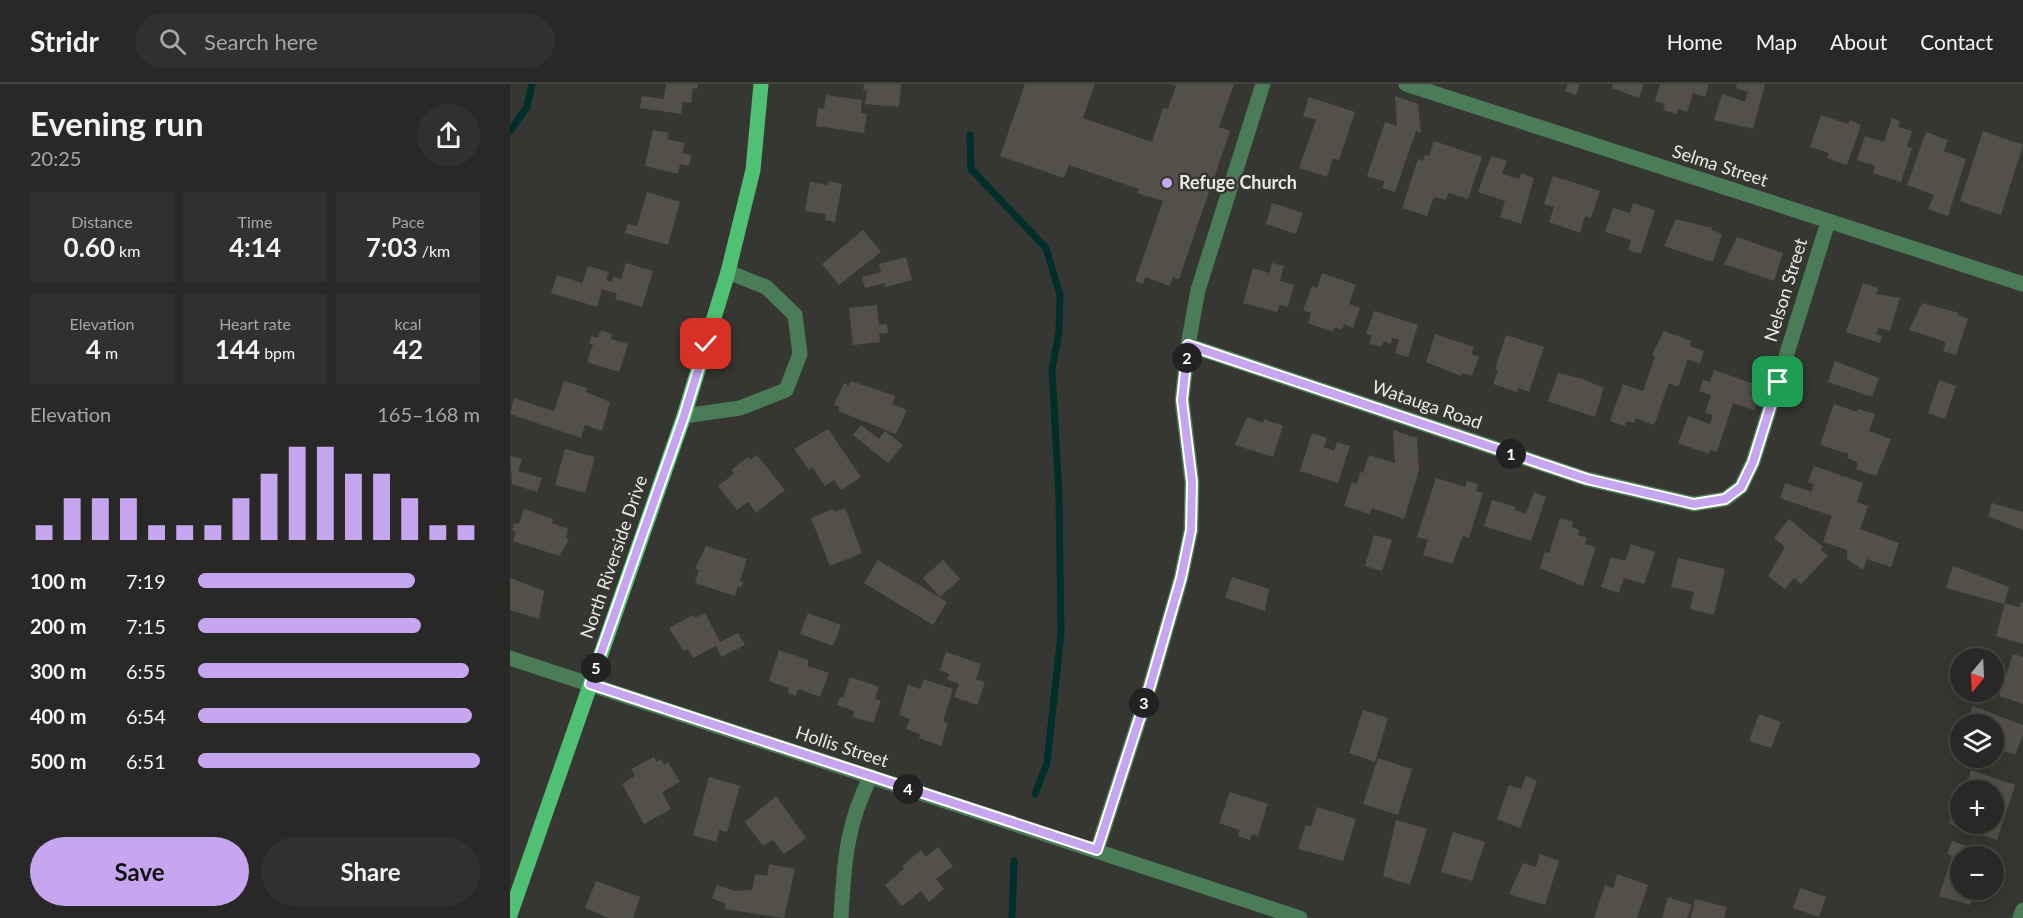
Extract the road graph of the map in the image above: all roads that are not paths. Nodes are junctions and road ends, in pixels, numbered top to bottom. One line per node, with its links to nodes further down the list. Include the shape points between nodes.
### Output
1 (761, 84): 5 (main road, North Riverside Drive, via 753,170)
2 (1263, 84): 7 (street, via 1198,290)
3 (1406, 84): 4 (street, Selma Street)
4 (1828, 222): 6 (street, Selma Street); 9 (street, Nelson Street, via 1753,462 1741,487)
5 (728, 272): 8 (main road, North Riverside Drive); 8 (street, via 766,287 795,315 800,354 786,390 740,408)
6 (2023, 284)
7 (1188, 345): 9 (street, Watauga Road, via 1587,479 1694,504); 13 (street, via 1182,400 1192,482 1191,530 1150,686)
8 (684, 416): 11 (main road, North Riverside Drive)
9 (1725, 499)
10 (510, 658): 11 (street, Hollis Street)
11 (590, 684): 12 (street, Hollis Street); 15 (main road, North Riverside Drive)
12 (871, 776): 13 (street, Hollis Street); 16 (street, via 856,804 845,849)
13 (1097, 850): 17 (street, Hollis Street)
14 (2023, 910): 18 (street)
15 (510, 915)
16 (841, 918)
17 (1300, 918)
18 (2020, 918)

